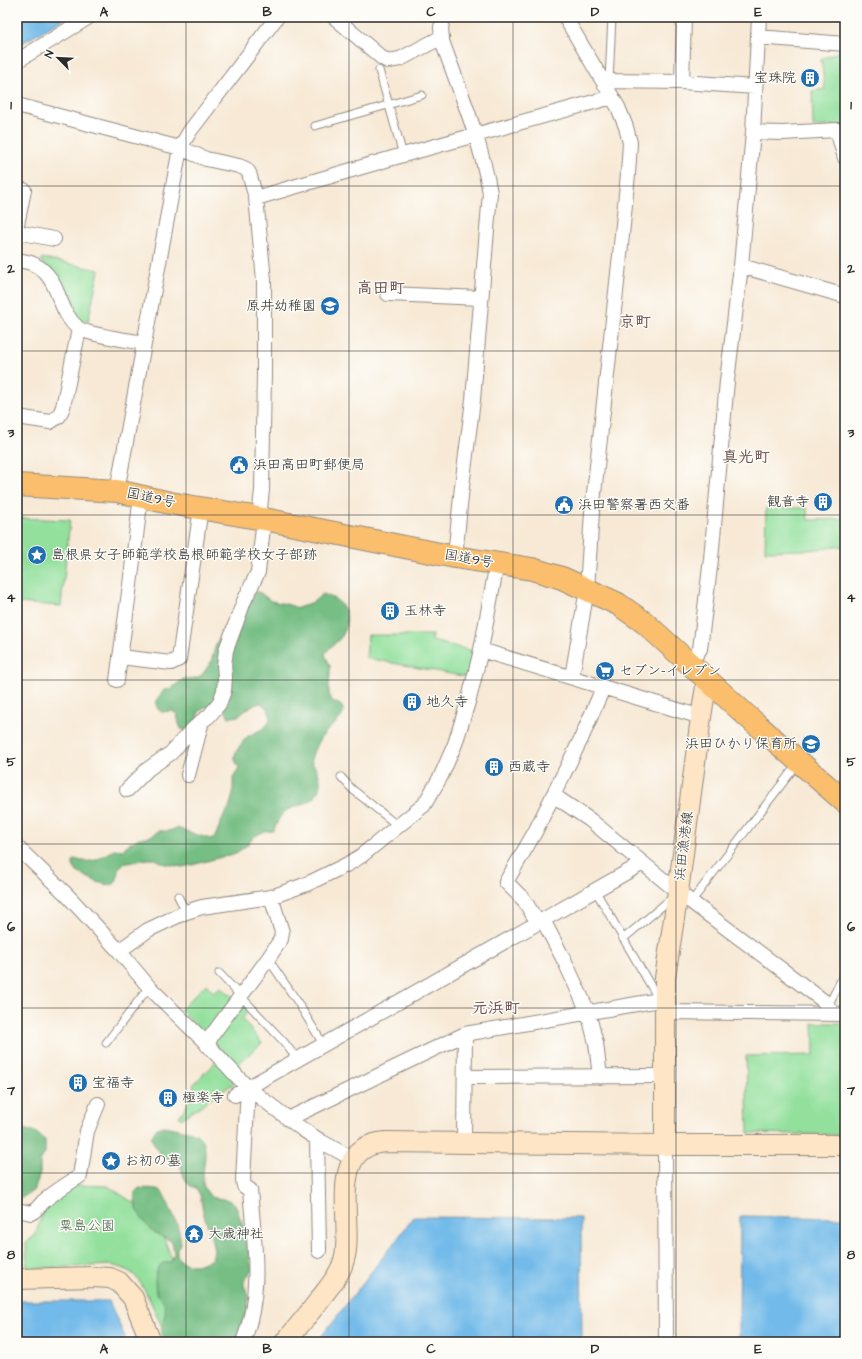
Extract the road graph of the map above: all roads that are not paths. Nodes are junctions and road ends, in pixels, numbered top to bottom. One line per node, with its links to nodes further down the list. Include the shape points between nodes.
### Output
1 (89, 17): 12 (street)
2 (277, 17): 24 (street, via 183,140)
3 (334, 17): 9 (street, via 388,61 400,59)
4 (444, 17): 9 (street)
5 (565, 17): 14 (street)
6 (612, 17): 14 (lane)
7 (684, 17): 15 (street)
8 (759, 17): 10 (street)
9 (442, 37): 23 (street)
10 (758, 37): 11 (street); 16 (street)
11 (845, 44)
12 (17, 61)
13 (379, 70): 20 (lane)
14 (606, 81): 15 (street); 18 (street)
15 (682, 82): 16 (street)
16 (755, 87): 22 (street)
17 (422, 95): 20 (lane)
18 (612, 97): 23 (street); 47 (street, via 626,127 630,143 592,512)
19 (17, 105): 24 (street)
20 (389, 105): 21 (lane); 25 (lane)
21 (315, 126)
22 (753, 132): 26 (street, via 837,130); 33 (street)
23 (476, 134): 25 (street); 36 (street, via 490,193)
24 (180, 148): 28 (street, via 206,159 246,169); 38 (street)
25 (403, 155): 28 (street)
26 (845, 158)
27 (24, 190): 29 (street)
28 (256, 198): 44 (street, via 264,288)
29 (17, 224)
30 (17, 232): 31 (street)
31 (54, 238)
32 (18, 263): 37 (street, via 34,264 46,273 64,310)
33 (741, 266): 35 (street); 50 (street, via 700,649)
34 (388, 294): 36 (street)
35 (845, 296)
36 (481, 298): 45 (street, via 473,400)
37 (79, 329): 38 (street); 39 (street, via 59,416 50,422)
38 (144, 343): 41 (street)
39 (17, 417)
40 (17, 485): 41 (highway, 国道9号)
41 (117, 491): 42 (highway, 国道9号)
42 (141, 496): 43 (highway, 国道9号); 49 (street)
43 (201, 508): 44 (highway, 国道9号); 49 (street, via 179,659 171,663)
44 (261, 518): 45 (highway, 国道9号); 56 (street, via 258,572 226,650 224,691 219,704 210,716)
45 (455, 557): 46 (highway, 国道9号)
46 (498, 563): 47 (highway, 国道9号, via 532,569); 48 (street)
47 (587, 589): 50 (highway, 国道9号, via 618,604 645,623); 51 (street)
48 (481, 650): 51 (street); 63 (street, via 468,700 441,776 424,805)
49 (120, 657): 52 (street)
50 (690, 663): 53 (highway, 国道9号)
51 (572, 677): 54 (street)
52 (117, 680)
53 (708, 680): 55 (street, 浜田漁港線); 57 (highway, 国道9号)
54 (603, 688): 55 (street); 61 (street)
55 (701, 718): 69 (street, 浜田漁港線)
56 (202, 721): 58 (street); 60 (street, via 171,753 148,769)
57 (799, 762): 62 (highway, 国道9号); 69 (lane)
58 (188, 775)
59 (341, 777): 63 (lane)
60 (127, 790)
61 (553, 795): 65 (street, via 590,820); 71 (street, via 506,882)
62 (845, 802)
63 (398, 826): 68 (street, via 348,864 307,884)
64 (17, 847): 73 (street, via 68,896)
65 (643, 863): 66 (street); 69 (street)
66 (595, 890): 71 (street); 72 (lane)
67 (178, 896): 70 (lane)
68 (271, 897): 70 (street, via 202,907); 74 (street, via 283,934)
69 (684, 897): 72 (lane); 79 (street, 浜田漁港線, via 665,978); 80 (street)
70 (186, 912): 73 (street, via 148,930)
71 (540, 921): 81 (street, via 566,964); 84 (street)
72 (623, 939): 79 (lane)
73 (119, 951): 77 (street)
74 (268, 959): 78 (street); 84 (lane)
75 (845, 972): 80 (lane)
76 (219, 973): 78 (lane)
77 (149, 987): 83 (lane); 85 (street)
78 (241, 996): 85 (street); 86 (lane)
79 (663, 1004): 80 (street); 81 (street); 87 (street, 浜田漁港線)
80 (836, 1011)
81 (588, 1012): 82 (street); 89 (street, via 596,1043)
82 (465, 1034): 88 (street); 93 (street)
83 (106, 1043)
84 (323, 1044): 86 (street)
85 (207, 1045): 90 (street)
86 (297, 1059): 90 (street)
87 (665, 1076): 89 (street); 96 (street, 浜田漁港線)
88 (464, 1077): 89 (street); 95 (street)
89 (600, 1077)
90 (248, 1088): 91 (street); 93 (street); 103 (street, via 243,1180 244,1186 250,1190 256,1281 251,1317)
91 (235, 1095)
92 (98, 1104): 99 (street, via 87,1131 80,1176 31,1213)
93 (288, 1119): 94 (street)
94 (317, 1139): 98 (street); 100 (street)
95 (464, 1142): 96 (street); 98 (street, via 379,1143 368,1146)
96 (665, 1145): 97 (street); 105 (street)
97 (845, 1145)
98 (354, 1159): 104 (street, via 349,1168 346,1184 344,1261 332,1284)
99 (17, 1210)
100 (319, 1251)
101 (17, 1279): 102 (street, via 94,1277 110,1278 119,1282 133,1298)
102 (151, 1342)
103 (243, 1342)
104 (285, 1342)
105 (666, 1342)

